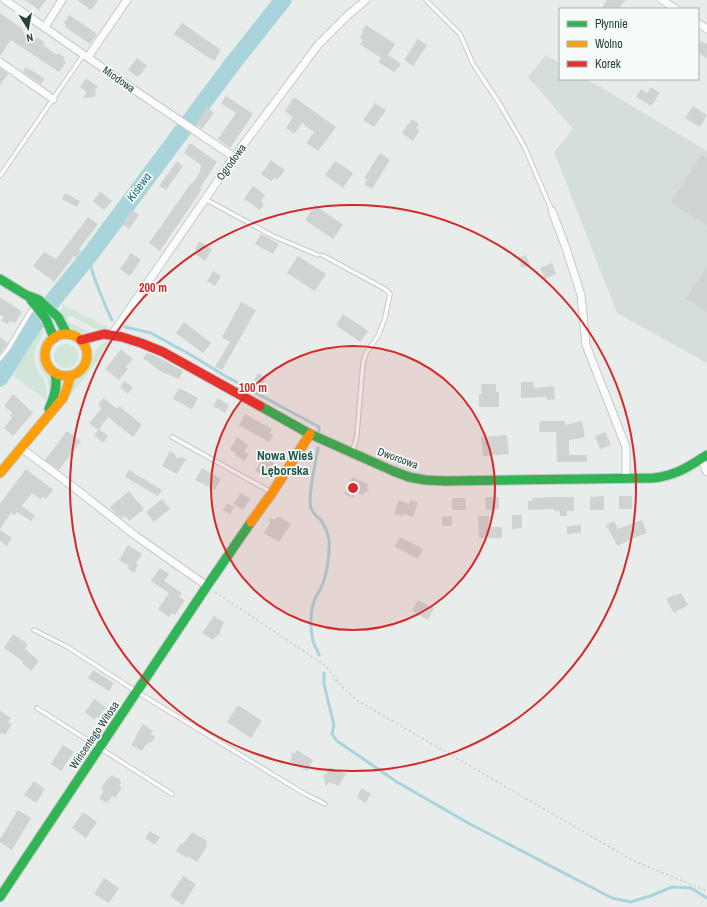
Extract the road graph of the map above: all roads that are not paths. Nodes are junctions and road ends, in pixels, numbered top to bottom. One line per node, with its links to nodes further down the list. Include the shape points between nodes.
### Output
1 (5, 0): 8 (street, Miodowa)
2 (62, 0): 8 (street)
3 (127, 0): 9 (street)
4 (366, 0): 12 (street, Ogrodowa, via 318,46)
5 (426, 0): 15 (lane, via 460,34 473,64 524,146)
6 (662, 0): 7 (street)
7 (674, 8)
8 (45, 27): 9 (street, Miodowa)
9 (86, 56): 11 (lane); 12 (street, Miodowa)
10 (0, 62): 11 (street)
11 (53, 99): 13 (lane)
12 (234, 157): 14 (street, Ogrodowa)
13 (0, 176)
14 (206, 199): 19 (street, Ogrodowa); 30 (lane, via 273,236 320,255 390,294 378,336 366,353 363,363 357,434)
15 (552, 211): 34 (street, via 581,295 586,345 626,447)
16 (0, 279): 17 (street, via 33,297)
17 (39, 304): 18 (street, via 58,317); 20 (street); 23 (lane, via 30,312)
18 (67, 334): 20 (street); 21 (street)
19 (111, 336): 21 (street, Dworcowa, via 98,335); 22 (street, via 97,341); 27 (street, Dworcowa, via 135,340 163,352)
20 (54, 338): 24 (street, via 49,342 45,355 49,367)
21 (81, 340): 22 (street)
22 (87, 349): 25 (street, via 88,356 83,368)
23 (0, 359)
24 (55, 373): 25 (street); 26 (street, via 57,386)
25 (70, 376): 26 (street, via 62,398)
26 (44, 420): 29 (street)
27 (310, 434): 30 (street, Dworcowa); 35 (street, Wincentego Witosa)
28 (172, 437): 35 (lane)
29 (21, 448): 33 (street); 36 (street, via 136,536)
30 (351, 452): 34 (street, Dworcowa, via 409,477 425,480)
31 (704, 457): 32 (street, Dworcowa); 34 (street, Dworcowa, via 683,471 666,477)
32 (707, 472)
33 (0, 474)
34 (626, 479)
35 (272, 493): 36 (street, Wincentego Witosa)
36 (207, 586): 38 (street, Wincentego Witosa)
37 (34, 630): 38 (lane, via 66,646)
38 (137, 692): 40 (street, Wincentego Witosa); 42 (lane)
39 (37, 708): 40 (lane)
40 (99, 748): 41 (lane); 43 (street, Wincentego Witosa)
41 (172, 794)
42 (325, 804)
43 (0, 898)

